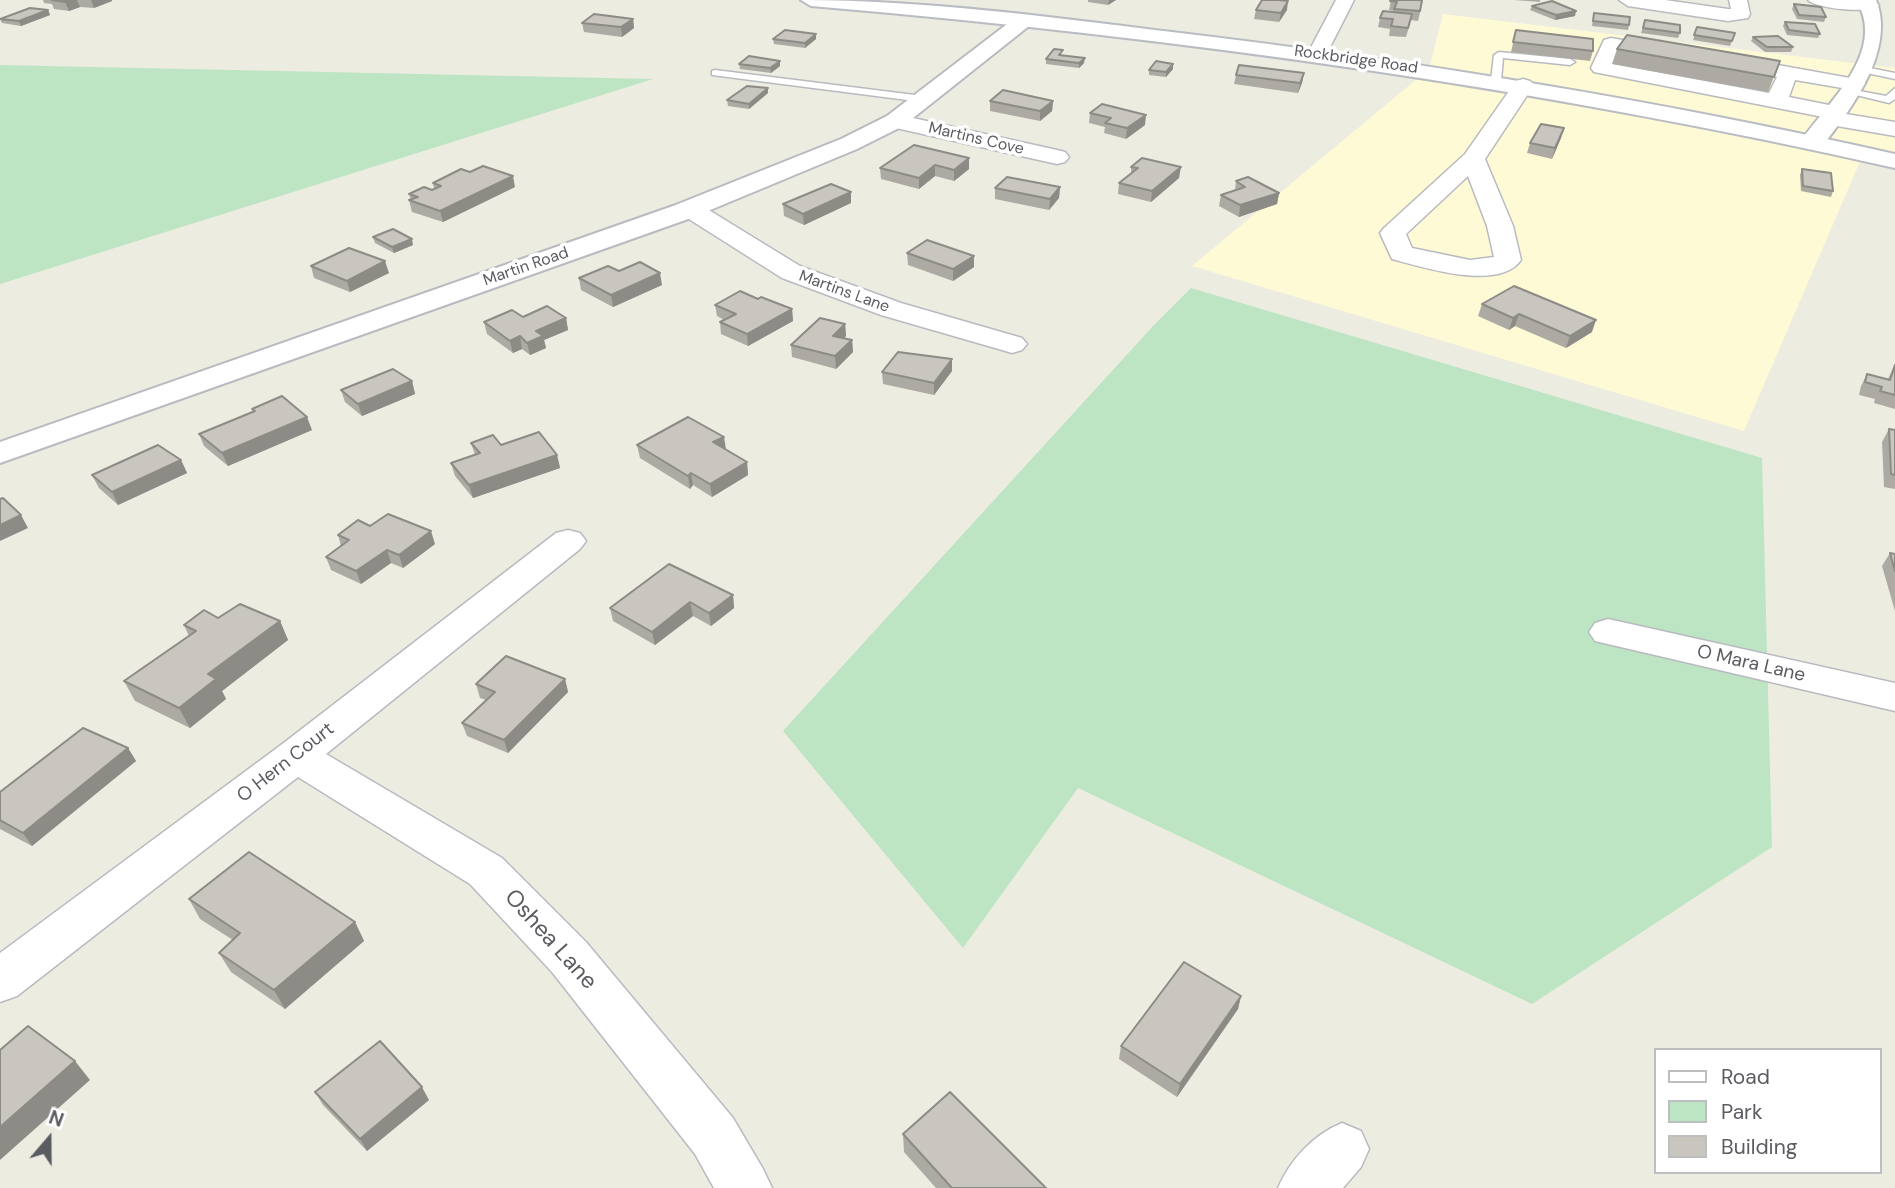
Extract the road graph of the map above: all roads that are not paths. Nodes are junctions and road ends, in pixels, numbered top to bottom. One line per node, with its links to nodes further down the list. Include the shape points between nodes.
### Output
1 (811, 0): 7 (street, Rockbridge Road)
2 (1345, 0): 8 (street)
3 (1628, 0): 4 (street, via 1741,15)
4 (1738, 0)
5 (1817, 0): 6 (street)
6 (1868, 3): 16 (street, via 1876,20 1877,38 1874,54)
7 (1022, 22): 8 (street, Rockbridge Road); 20 (street, Martin Road)
8 (1317, 55): 15 (street, Rockbridge Road)
9 (1680, 55): 18 (street, via 1611,44 1601,68)
10 (1707, 59): 12 (street)
11 (1570, 62): 15 (lane, via 1499,55)
12 (1788, 72): 16 (street); 21 (street)
13 (715, 74): 20 (lane)
14 (1895, 76): 16 (lane)
15 (1496, 80): 17 (street, Rockbridge Road)
16 (1856, 82): 19 (lane, via 1889,100); 23 (street)
17 (1523, 85): 22 (street, Rockbridge Road); 28 (street)
18 (1681, 85): 21 (street); 22 (street)
19 (1895, 91)
20 (923, 99): 24 (street, Martin Road)
21 (1777, 101): 23 (street)
22 (1672, 112): 26 (street, Rockbridge Road)
23 (1835, 116): 25 (street); 26 (street)
24 (895, 121): 27 (street, Martins Cove); 30 (street, Martin Road)
25 (1895, 130)
26 (1813, 141): 29 (street, Rockbridge Road)
27 (1057, 157)
28 (1474, 159): 28 (street, via 1394,233 1401,253 1440,264 1496,268 1508,260)
29 (1895, 160)
30 (690, 209): 31 (street, Martins Lane, via 791,272 891,309); 32 (street, Martin Road)
31 (1012, 344)
32 (0, 453)
33 (568, 541): 36 (street, O Hern Court)
34 (1608, 632): 35 (street, O Mara Lane)
35 (1895, 696)
36 (296, 756): 37 (street, O Hern Court); 39 (street, Oshea Lane, via 486,871 569,957 714,1136)
37 (0, 981)
38 (1342, 1149): 40 (street)
39 (744, 1188)
40 (1306, 1188)

